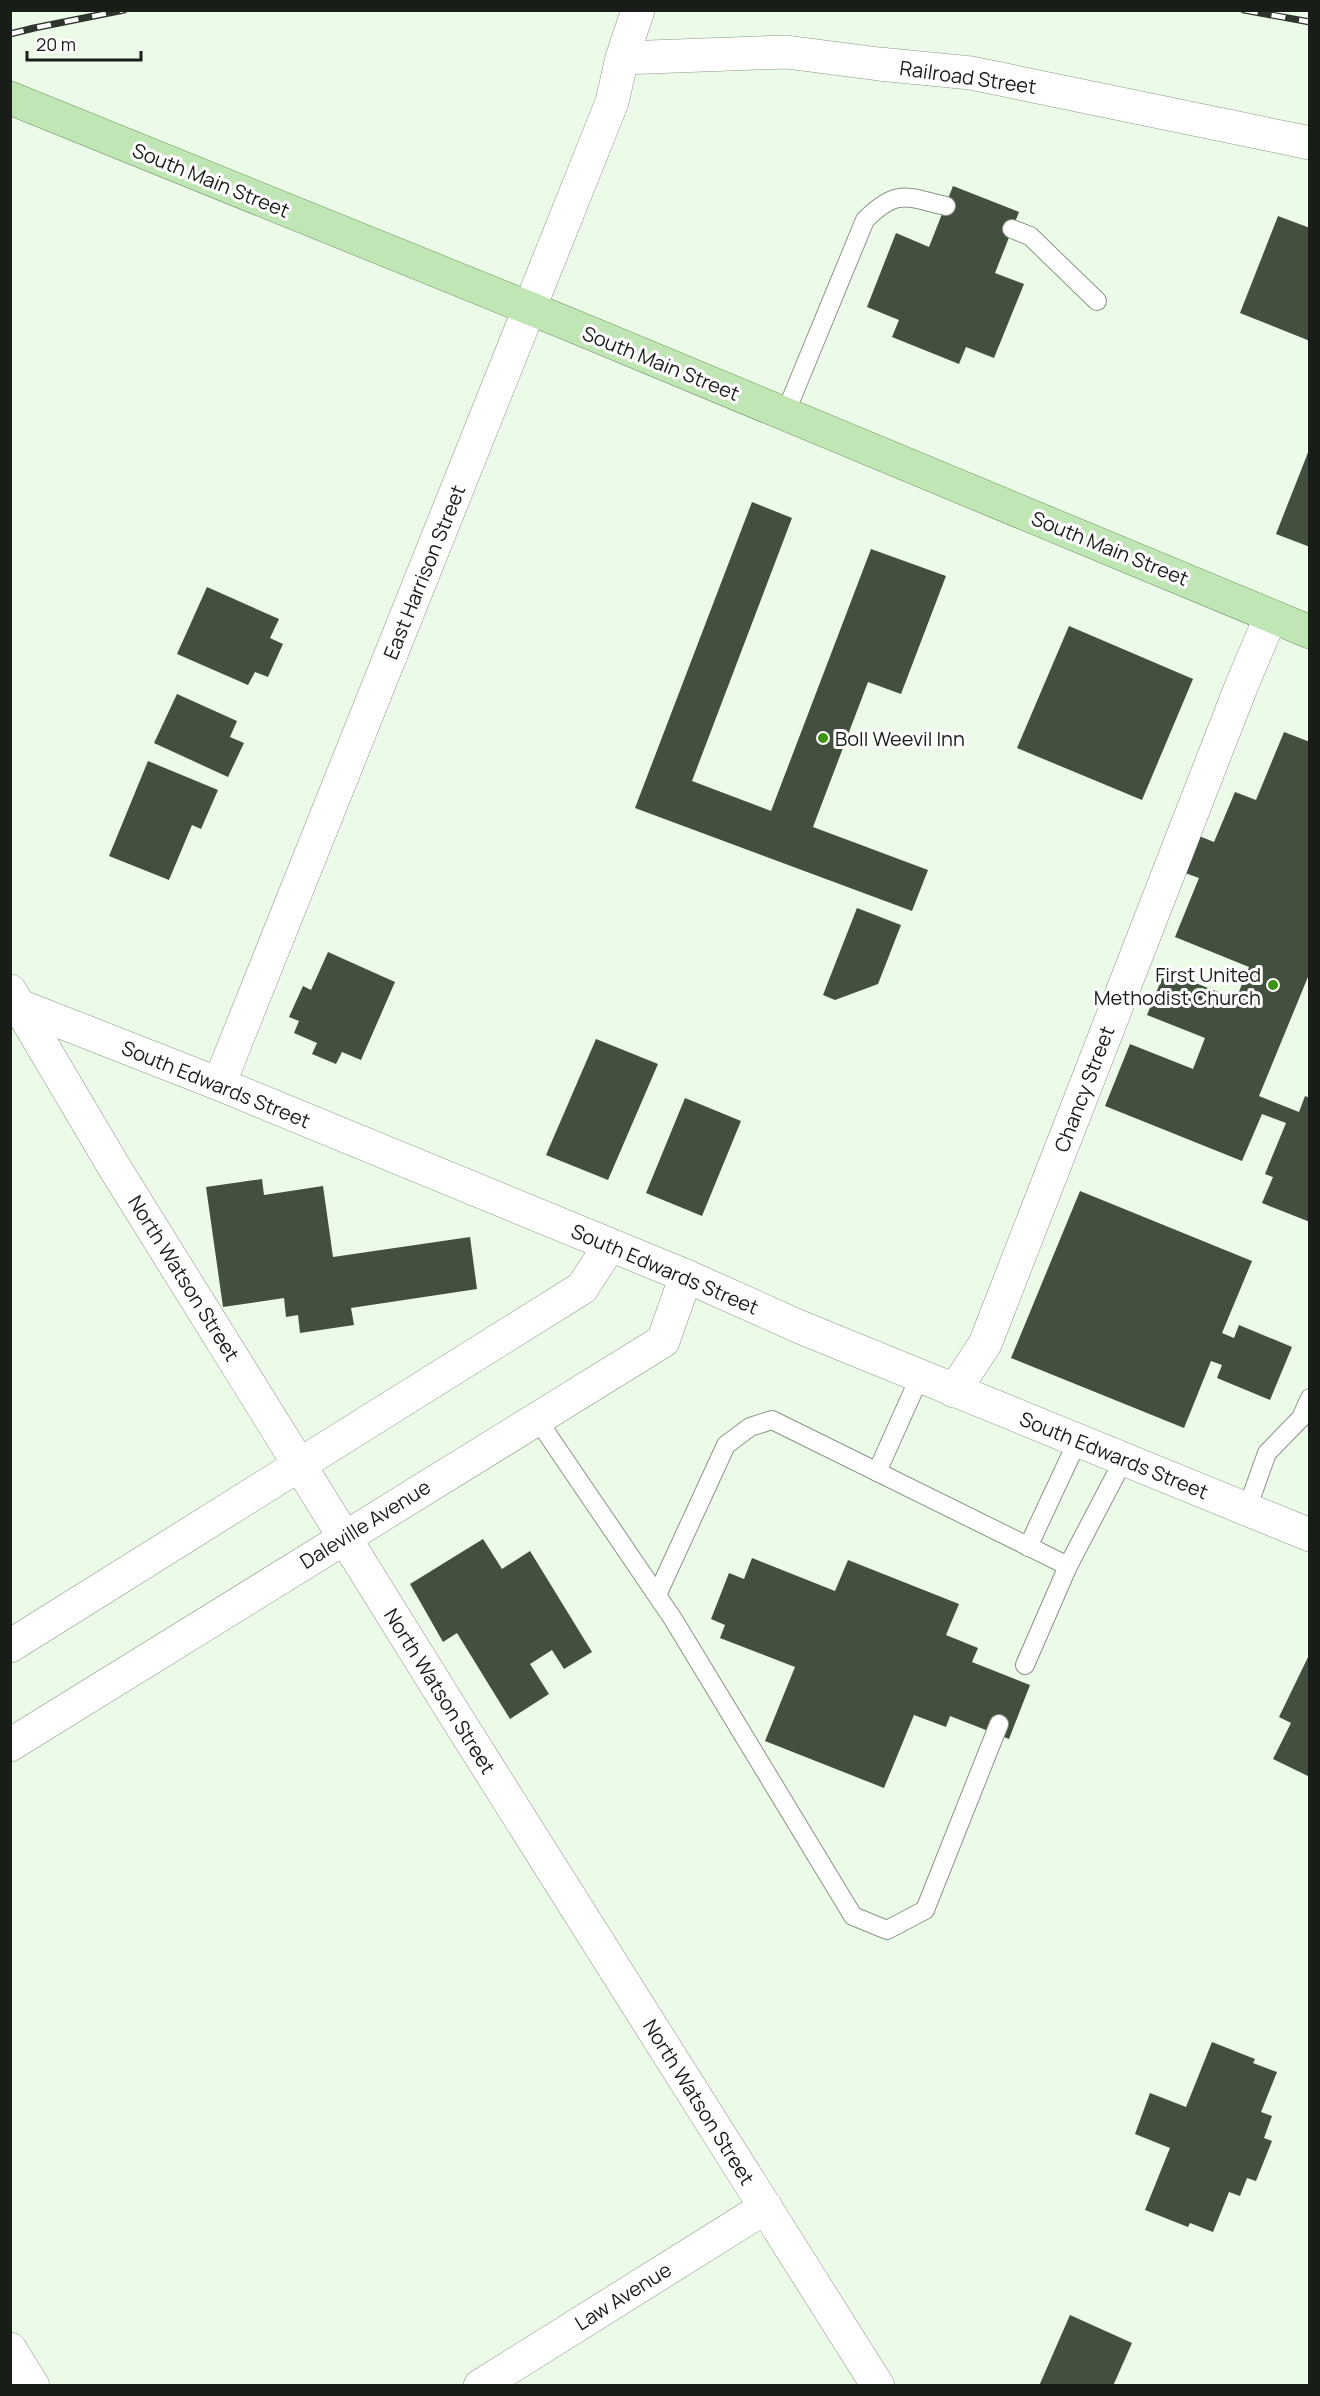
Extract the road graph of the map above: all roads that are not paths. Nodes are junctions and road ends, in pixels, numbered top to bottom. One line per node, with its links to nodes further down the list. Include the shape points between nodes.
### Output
1 (638, 10): 2 (street, East Harrison Street)
2 (622, 58): 4 (street, Railroad Street, via 786,52 971,73); 8 (street, East Harrison Street, via 612,102)
3 (10, 98): 8 (main road, South Main Street)
4 (1310, 143)
5 (946, 206): 9 (lane, via 900,196 879,206 865,220)
6 (1012, 229): 7 (lane, via 1030,236)
7 (1098, 301)
8 (530, 309): 9 (main road, South Main Street); 13 (street, East Harrison Street)
9 (785, 414): 10 (main road, South Main Street)
10 (1271, 616): 11 (main road, South Main Street); 17 (street, Chancy Street, via 985,1344)
11 (1310, 632)
12 (15, 998): 13 (street, South Edwards Street); 22 (street, North Watson Street, via 116,1170)
13 (219, 1084): 14 (street, South Edwards Street)
14 (610, 1245): 15 (street, South Edwards Street); 22 (street, via 582,1288)
15 (686, 1276): 16 (street, South Edwards Street); 19 (street, Daleville Avenue, via 663,1341)
16 (920, 1376): 17 (street, South Edwards Street); 23 (lane)
17 (954, 1390): 20 (street, South Edwards Street)
18 (1310, 1398): 24 (lane, via 1301,1418 1267,1453)
19 (537, 1419): 26 (street, Daleville Avenue); 29 (lane)
20 (1078, 1440): 21 (street, South Edwards Street); 27 (lane)
21 (1124, 1459): 24 (street, South Edwards Street); 28 (lane)
22 (301, 1465): 26 (street, North Watson Street); 30 (street)
23 (877, 1472): 27 (lane); 29 (lane, via 772,1420 750,1427 726,1445)
24 (1247, 1509): 25 (street, South Edwards Street)
25 (1310, 1535)
26 (345, 1536): 33 (street, Daleville Avenue); 34 (street, North Watson Street)
27 (1028, 1547): 28 (lane)
28 (1068, 1566): 31 (lane)
29 (657, 1595): 32 (lane, via 853,1916 887,1930 925,1911)
30 (10, 1646)
31 (1025, 1665)
32 (999, 1724)
33 (10, 1745)
34 (766, 2207): 37 (street, Law Avenue); 38 (street, North Watson Street)
35 (10, 2349): 36 (street)
36 (33, 2385)
37 (480, 2385)
38 (878, 2385)

